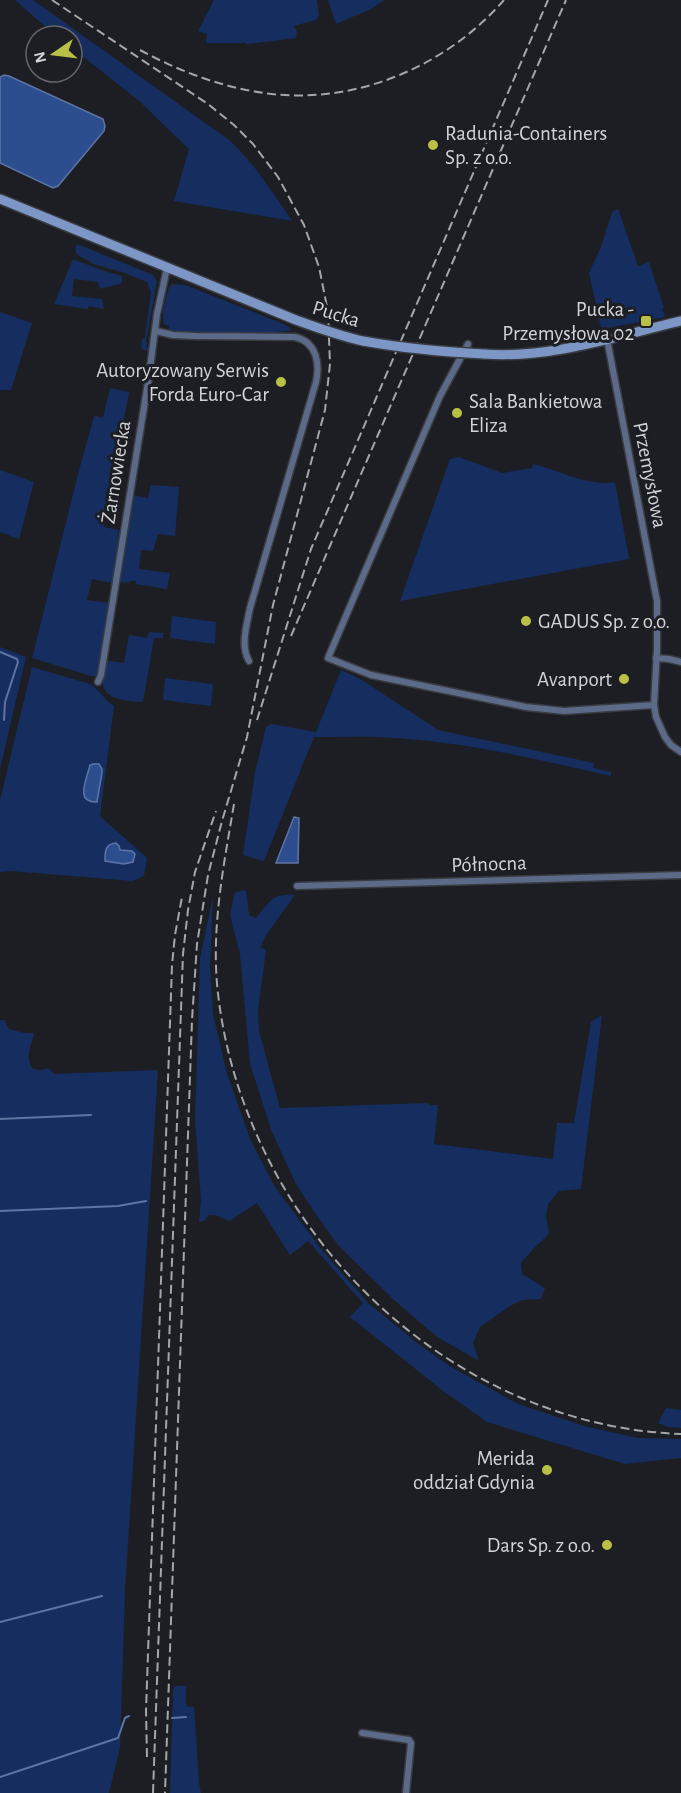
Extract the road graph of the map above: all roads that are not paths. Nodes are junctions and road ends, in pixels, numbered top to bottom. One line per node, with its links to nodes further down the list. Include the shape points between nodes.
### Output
1 (0, 199): 2 (street, Pucka)
2 (166, 268): 4 (street, Żarnowiecka); 5 (street, Pucka, bridge, via 296,320 362,341 502,355)
3 (681, 321): 5 (street, Pucka)
4 (156, 331): 8 (street, Pucka, via 196,336 288,336 303,340 317,360 319,370 252,597 245,643); 10 (street, Żarnowiecka)
5 (607, 339): 7 (street, Przemysłowa, via 657,602)
6 (468, 344): 11 (street, via 424,431 328,658 371,675 526,707 572,711)
7 (656, 658): 9 (street); 11 (street, Przemysłowa)
8 (249, 661)
9 (681, 662)
10 (98, 682)
11 (654, 705): 12 (street, Przemysłowa, via 660,729)
12 (681, 752)
13 (681, 875): 14 (street, Północna)
14 (297, 886)
15 (362, 1733): 16 (street, via 409,1740)
16 (406, 1793)

